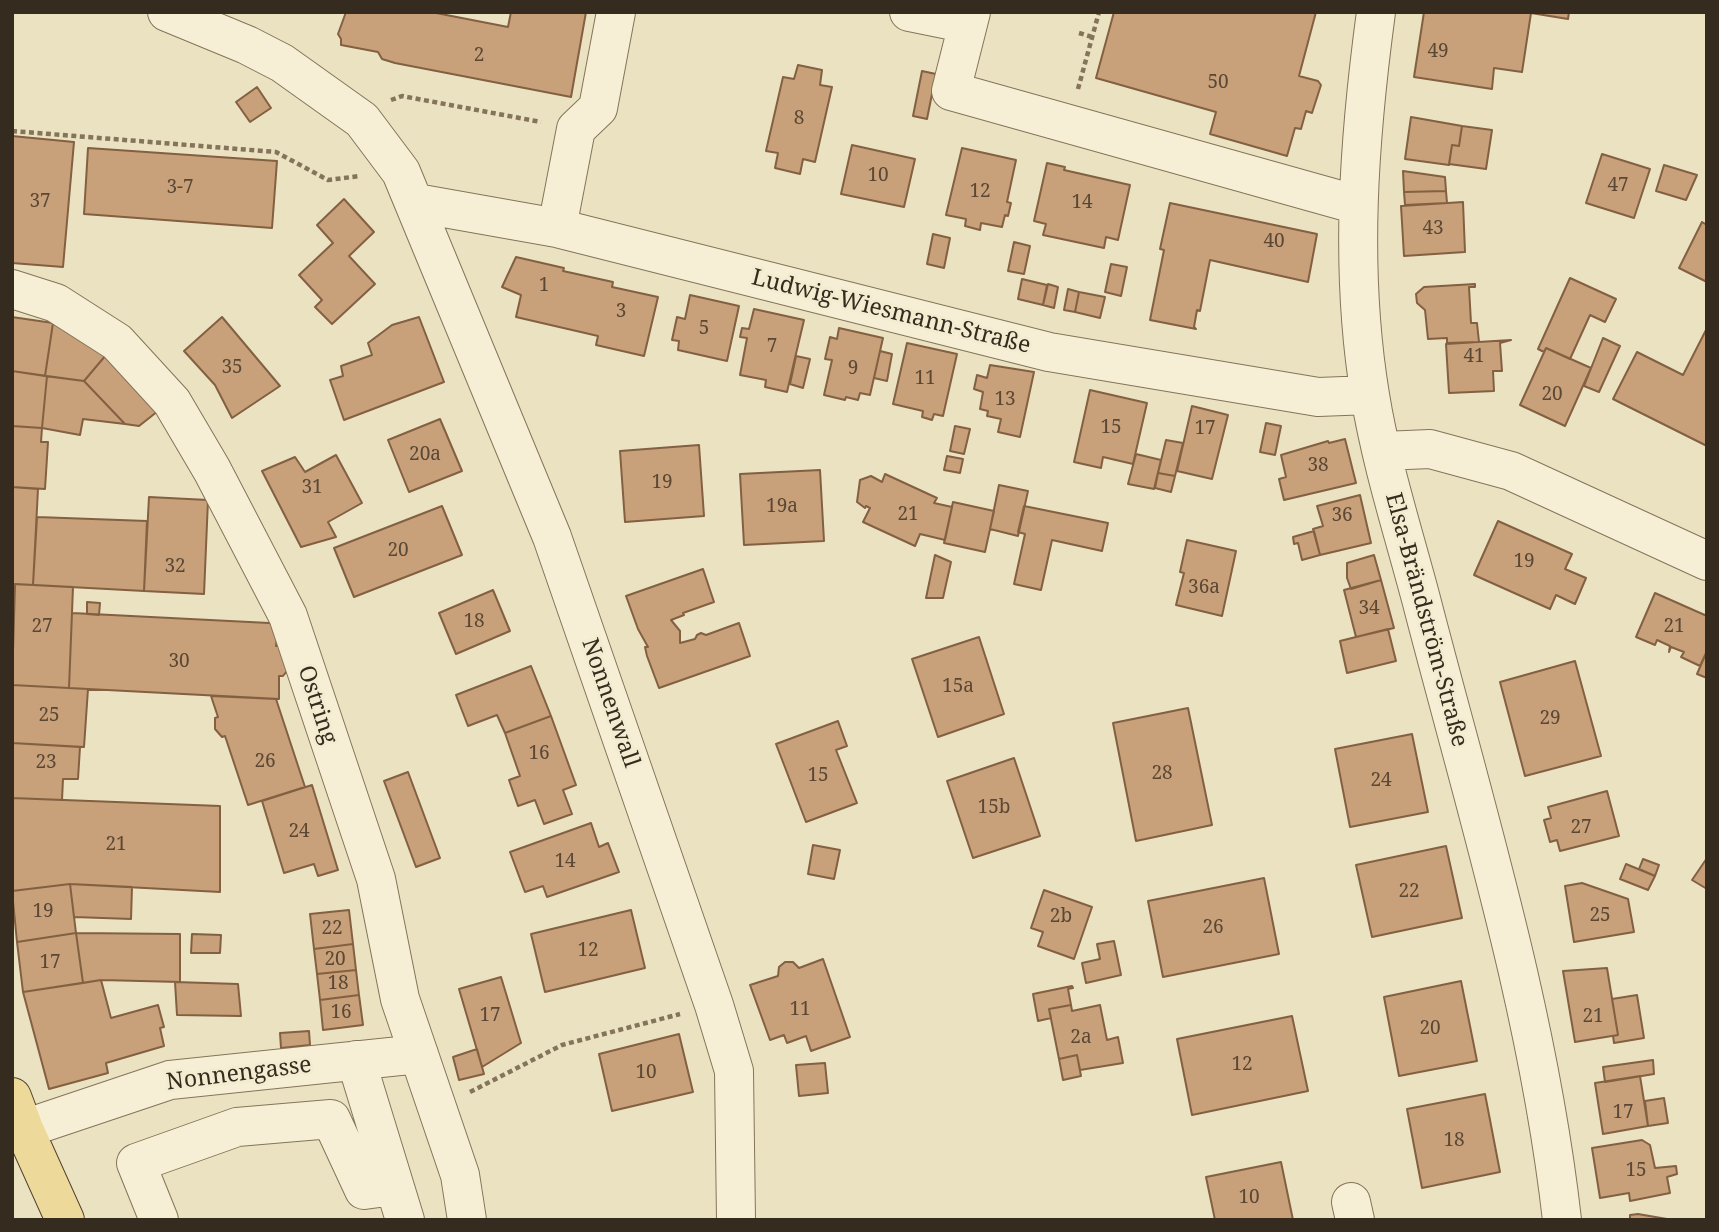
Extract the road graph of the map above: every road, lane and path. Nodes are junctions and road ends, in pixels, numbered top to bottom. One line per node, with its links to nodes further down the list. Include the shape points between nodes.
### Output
1 (167, 12): 7 (street, Nonnenwall)
2 (616, 12): 12 (street, via 598,108)
3 (909, 12): 6 (street)
4 (1099, 12): 9 (path)
5 (1376, 12): 15 (street, Elsa-Brändström-Straße)
6 (969, 18): 11 (street, via 951,91)
7 (249, 29): 10 (street, Nonnenwall, via 282,63)
8 (1079, 33): 9 (path)
9 (1092, 37): 11 (path)
10 (362, 120): 12 (path, via 381,104 402,96); 14 (street, Nonnenwall)
11 (1068, 123): 15 (street)
12 (576, 129): 16 (street)
13 (12, 131): 14 (path, via 276,152 328,180)
14 (409, 187): 16 (street, Ludwig-Wiesmann-Straße); 21 (street, Nonnenwall, via 552,537)
15 (1358, 205): 18 (street, Elsa-Brändström-Straße)
16 (557, 228): 18 (street, Ludwig-Wiesmann-Straße, via 1049,352 1318,397)
17 (12, 289): 22 (street, Ostring, via 56,303 117,342 172,402 212,470 288,616 376,879 400,999)
18 (1370, 395): 19 (street, Elsa-Brändström-Straße)
19 (1383, 451): 20 (street, via 1430,449 1511,471); 31 (street, Elsa-Brändström-Straße, via 1509,935 1538,1069)
20 (1707, 561)
21 (714, 1005): 24 (path, via 562,1045); 30 (street, Nonnenwall, via 734,1071)
22 (418, 1054): 23 (street, Nonnengasse); 24 (street, Ostring)
23 (356, 1060): 25 (street, Nonnengasse, via 170,1080); 26 (street)
24 (437, 1107): 29 (street, Ostring, via 460,1175)
25 (16, 1120): 27 (main road)
26 (400, 1203): 28 (street, via 364,1190 331,1119 237,1127 136,1163)
27 (65, 1220)
28 (159, 1220)
29 (467, 1220)
30 (736, 1220)
31 (1562, 1220)

